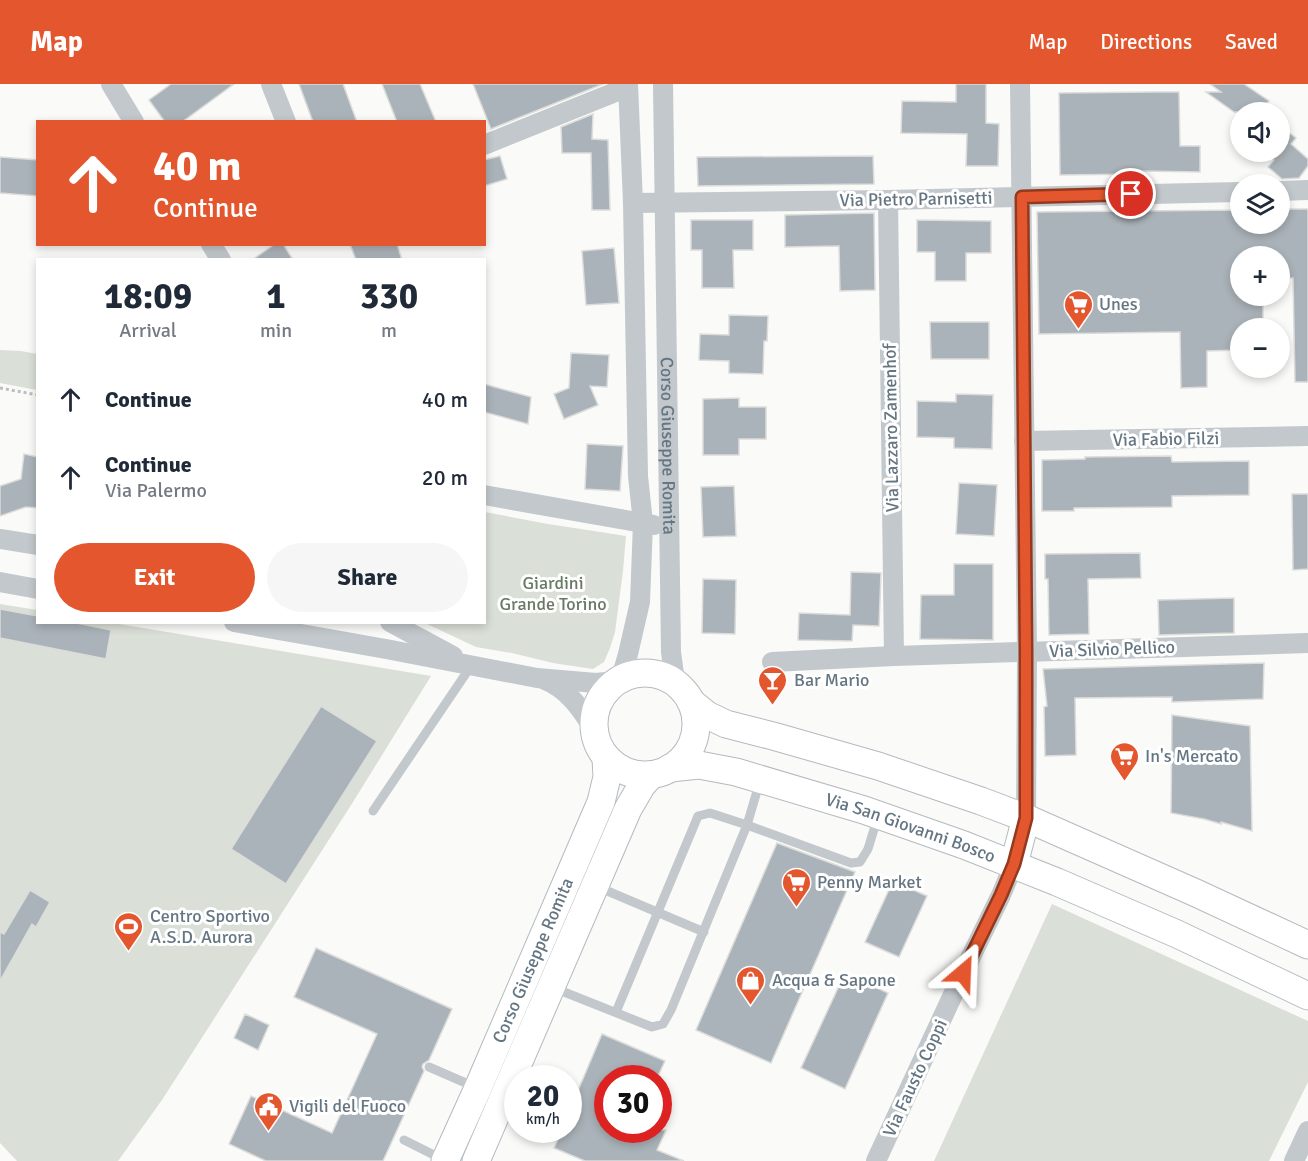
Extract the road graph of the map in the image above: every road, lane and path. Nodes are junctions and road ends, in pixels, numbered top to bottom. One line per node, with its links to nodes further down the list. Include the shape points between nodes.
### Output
1 (271, 84): 7 (street)
2 (663, 84): 15 (street, Corso Giuseppe Romita)
3 (1020, 84): 12 (street)
4 (114, 85): 6 (street)
5 (628, 86): 8 (street); 14 (street, Corso Giuseppe Romita)
6 (133, 120)
7 (285, 120)
8 (486, 144)
9 (1308, 190): 10 (street)
10 (1290, 191)
11 (1230, 192): 12 (street, Via Pietro Parnisetti)
12 (1022, 197): 13 (street, Via Pietro Parnisetti); 19 (street)
13 (888, 200): 15 (street, Via Pietro Parnisetti); 31 (street, Via Lazzaro Zamenhof)
14 (633, 203): 15 (street); 21 (street, Corso Giuseppe Romita, via 638,476)
15 (664, 203): 22 (street, Corso Giuseppe Romita)
16 (0, 388): 17 (path)
17 (36, 395)
18 (1308, 436): 19 (street, Via Fabio Filzi)
19 (1024, 441): 30 (street)
20 (486, 495): 21 (street)
21 (643, 524): 22 (street); 35 (street, Corso Giuseppe Romita, via 640,602 624,668)
22 (669, 528): 36 (street, Corso Giuseppe Romita, via 671,652 674,674)
23 (0, 539): 24 (street)
24 (36, 545)
25 (0, 582): 26 (street)
26 (36, 589)
27 (245, 624): 33 (street)
28 (394, 624): 33 (street)
29 (1308, 644): 30 (street, Via Silvio Pellico)
30 (1026, 652): 31 (street, Via Silvio Pellico); 43 (street)
31 (894, 656): 32 (street, Via Silvio Pellico)
32 (772, 662)
33 (471, 666): 34 (street); 41 (lane)
34 (537, 678): 35 (street, via 596,683); 37 (street, via 565,692)
35 (617, 680): 36 (main road, via 652,673 670,679); 37 (main road, via 598,701)
36 (685, 694): 39 (main road, via 696,723 692,743 683,758); 43 (main road, via 707,715 726,724 878,766)
37 (594, 730): 38 (main road)
38 (606, 758): 39 (main road, via 626,772); 54 (main road, Corso Giuseppe Romita, via 607,777 601,802)
39 (661, 772): 40 (main road, Via San Giovanni Bosco, via 705,765); 46 (main road, Corso Giuseppe Romita, via 642,785 628,809)
40 (760, 779): 42 (main road, Via San Giovanni Bosco); 44 (lane)
41 (373, 811)
42 (879, 815): 44 (lane, via 868,849 860,862 851,863); 45 (main road, Via San Giovanni Bosco)
43 (1026, 818): 45 (main road); 49 (main road)
44 (747, 825): 47 (lane, via 710,813 698,816); 48 (lane)
45 (1014, 864): 51 (main road, Via San Giovanni Bosco); 59 (street, Via Fausto Coppi)
46 (596, 886): 47 (lane); 50 (main road, Corso Giuseppe Romita)
47 (658, 913): 48 (lane); 52 (lane)
48 (704, 932): 52 (lane, via 663,1024 652,1027)
49 (1308, 945)
50 (552, 987): 52 (lane); 58 (main road, Corso Giuseppe Romita)
51 (1308, 996)
52 (616, 1012)
53 (429, 1066): 54 (lane)
54 (478, 1088): 57 (main road, Corso Giuseppe Romita)
55 (1308, 1131): 60 (street)
56 (404, 1140): 57 (lane)
57 (445, 1161)
58 (476, 1161)
59 (876, 1161)
60 (1294, 1161)

